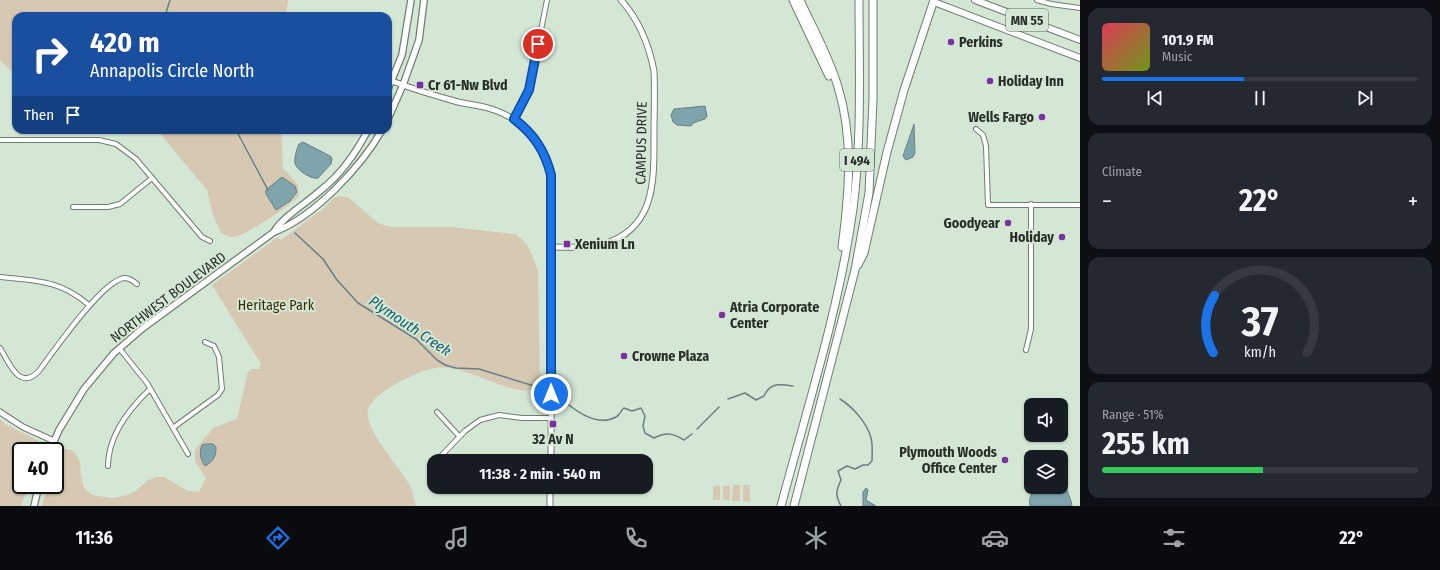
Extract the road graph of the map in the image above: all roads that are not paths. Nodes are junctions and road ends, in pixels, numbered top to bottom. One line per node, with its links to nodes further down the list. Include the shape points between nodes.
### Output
1 (411, 0): 15 (main road, via 402,55)
2 (424, 0): 16 (main road, via 419,40)
3 (547, 0): 19 (street, via 529,90)
4 (621, 0): 30 (street, CAMPUS DRIVE, via 640,28 654,71 654,174 651,197 633,226 615,240 593,246)
5 (793, 0): 17 (highway, via 817,47)
6 (800, 0): 17 (highway, via 827,56)
7 (859, 0): 35 (highway, I 494, via 859,125 853,208 845,259)
8 (873, 0): 31 (highway, I 494, via 872,148 868,193)
9 (975, 0): 13 (main road, MN 55)
10 (1037, 0): 12 (street)
11 (934, 1): 14 (main road, MN 55); 31 (highway, via 904,90 864,253)
12 (1080, 8)
13 (1080, 40)
14 (1080, 58)
15 (392, 80): 16 (street)
16 (403, 85): 18 (main road); 19 (street, via 496,110)
17 (842, 107): 35 (highway, via 849,149 849,190)
18 (392, 110)
19 (514, 119): 30 (street, via 537,141 548,163 552,188)
20 (976, 129): 25 (street, via 983,135 986,146 988,205)
21 (365, 134): 28 (main road, NORTHWEST BOULEVARD, via 346,164 323,189 278,224)
22 (379, 134): 28 (main road, NORTHWEST BOULEVARD, via 350,172 317,206 285,228)
23 (0, 140): 24 (street, via 107,141 130,153)
24 (152, 178): 27 (street, via 120,204 108,207); 29 (street, via 202,237)
25 (1031, 204): 26 (street); 39 (street, via 1031,329)
26 (1080, 205)
27 (73, 207)
28 (274, 232): 38 (main road, NORTHWEST BOULEVARD)
29 (210, 241)
30 (552, 247): 43 (street)
31 (855, 270): 56 (highway, I 494)
32 (0, 277): 34 (street, via 61,286)
33 (137, 284): 34 (street, via 129,278 119,279)
34 (89, 305): 37 (street, via 35,375 21,378 14,373)
35 (831, 318): 55 (highway, I 494)
36 (205, 342): 44 (street, via 214,346 219,357 222,389 218,395)
37 (0, 348)
38 (119, 348): 40 (street); 46 (main road, NORTHWEST BOULEVARD, via 84,389)
39 (1026, 350)
40 (150, 389): 44 (street); 50 (street, via 133,406 116,432 108,452)
41 (0, 412): 46 (street, via 12,421)
42 (437, 412): 45 (street)
43 (551, 418): 45 (street, via 490,417 472,424); 49 (street)
44 (174, 427): 47 (street)
45 (459, 436): 48 (street)
46 (54, 440)
47 (188, 454)
48 (443, 454)
49 (550, 454)
50 (108, 466)
51 (37, 494): 53 (main road)
52 (550, 494): 54 (street)
53 (34, 506)
54 (550, 506)
55 (781, 506)
56 (794, 506)

